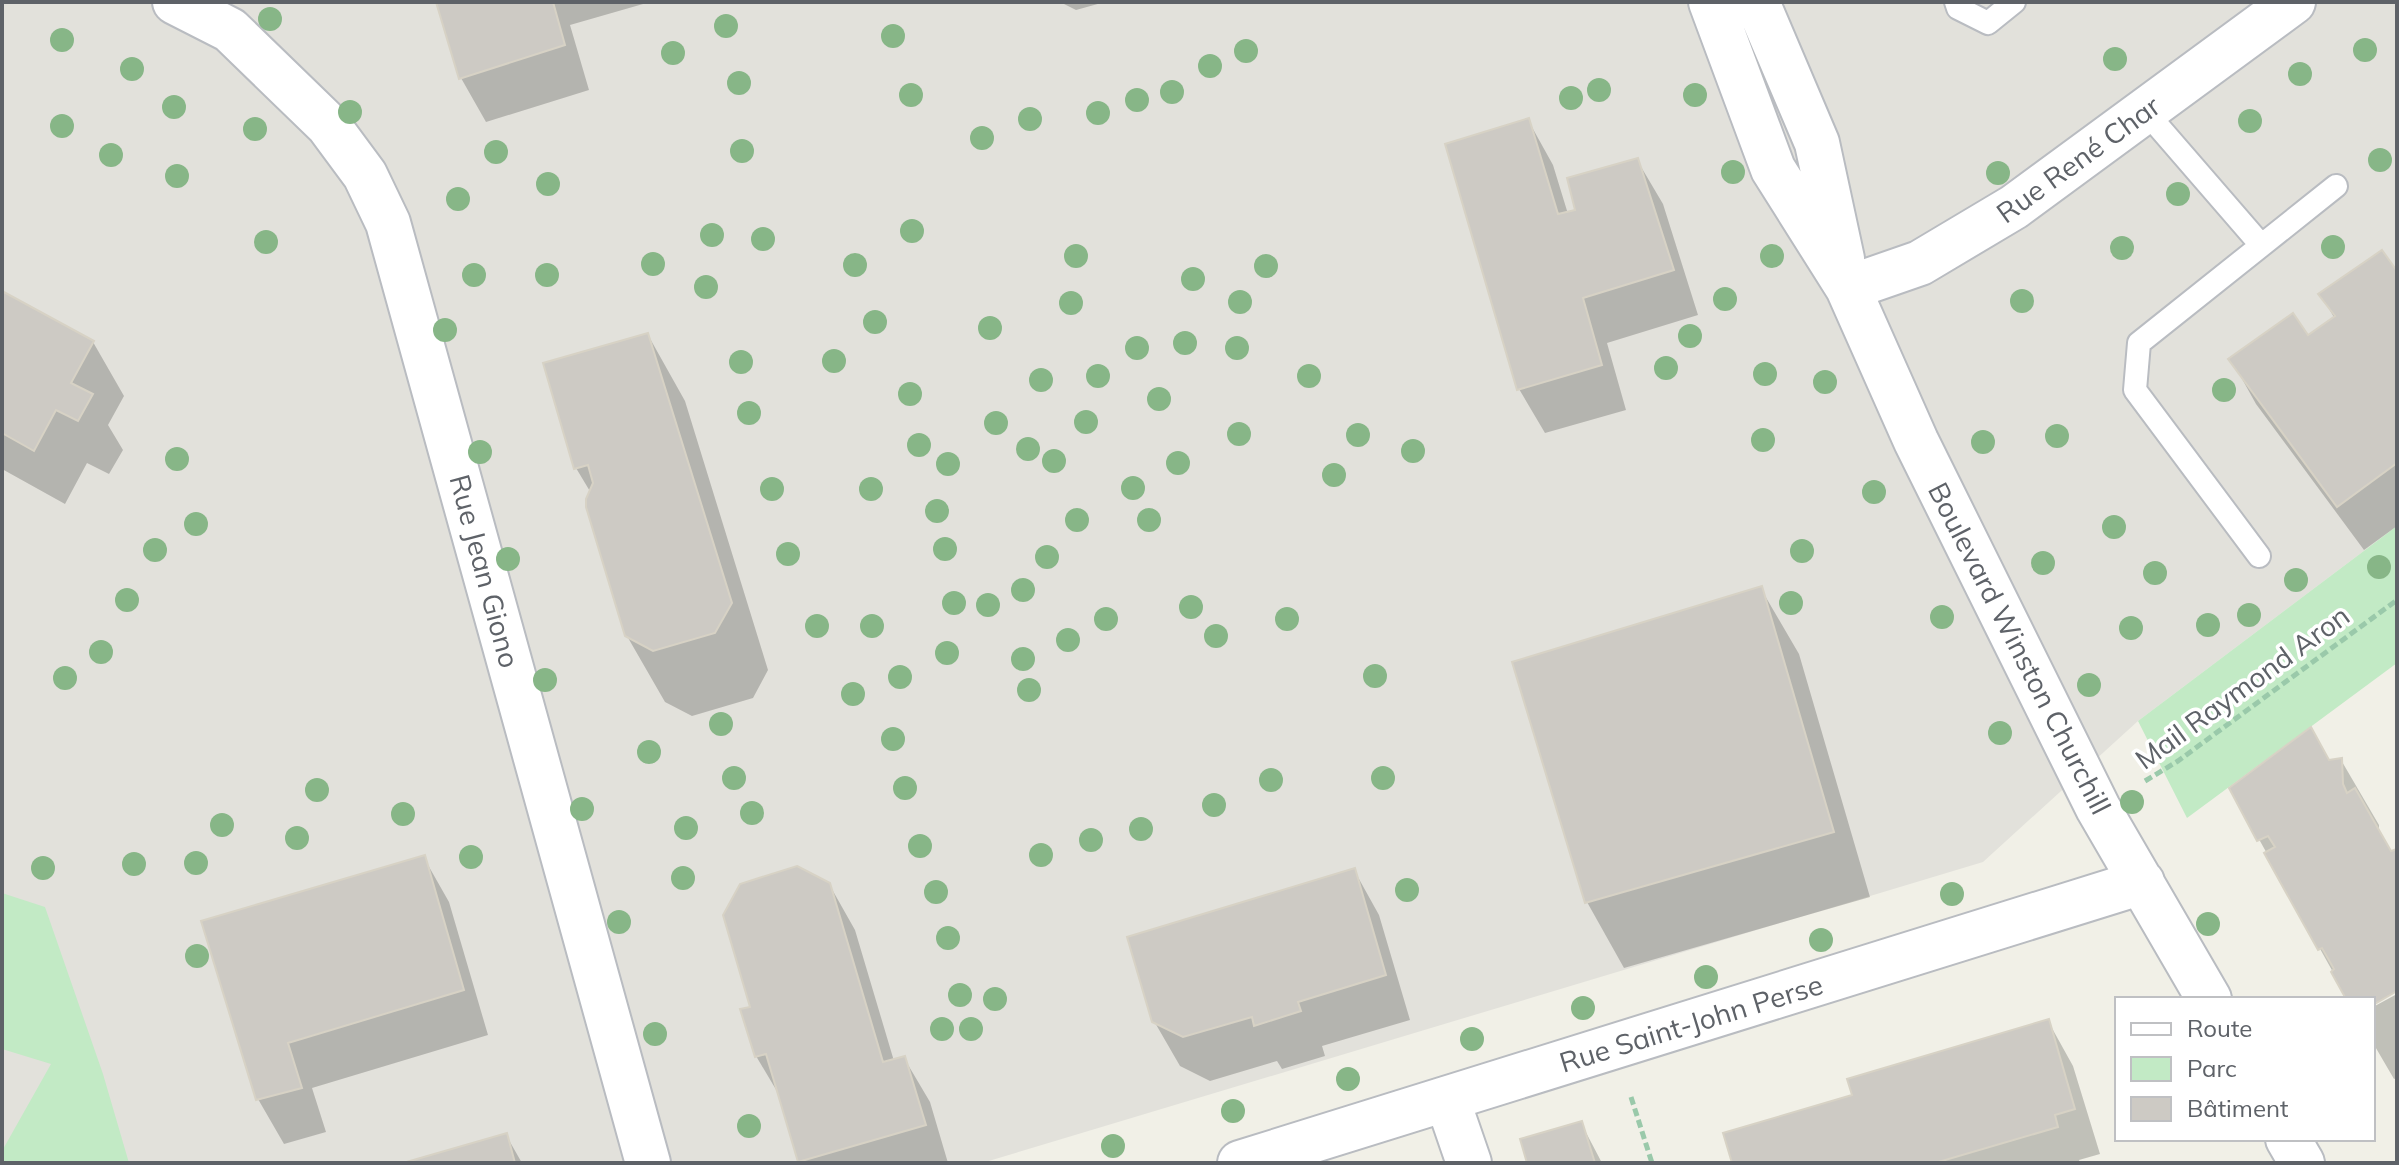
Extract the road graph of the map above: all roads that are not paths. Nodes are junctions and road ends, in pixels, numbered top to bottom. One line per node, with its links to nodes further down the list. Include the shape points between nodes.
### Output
1 (175, 2): 7 (street, Rue Jean Giono)
2 (1711, 2): 11 (street, Boulevard Winston Churchill, via 1773,169)
3 (1757, 2): 11 (street, Boulevard Winston Churchill, via 1817,143)
4 (1956, 2): 5 (lane, via 1988,23)
5 (2014, 2)
6 (2293, 2): 8 (street, Rue René Char)
7 (226, 16): 17 (street, Rue Jean Giono, via 328,125 365,175 388,223)
8 (2145, 111): 10 (lane); 11 (street, Rue René Char, via 2014,207 1939,254)
9 (2336, 186): 10 (lane)
10 (2261, 245): 12 (lane, via 2139,343 2135,390)
11 (1848, 288): 13 (street, Boulevard Winston Churchill, via 1916,441 2098,808)
12 (2259, 556)
13 (2142, 882): 14 (street, Boulevard Winston Churchill); 15 (street, Rue Saint-John Perse)
14 (2208, 997)
15 (1447, 1099): 18 (street, Rue Saint-John Perse); 19 (street)
16 (2289, 1141): 20 (street)
17 (648, 1163)
18 (1240, 1163)
19 (1469, 1163)
20 (2302, 1163)

